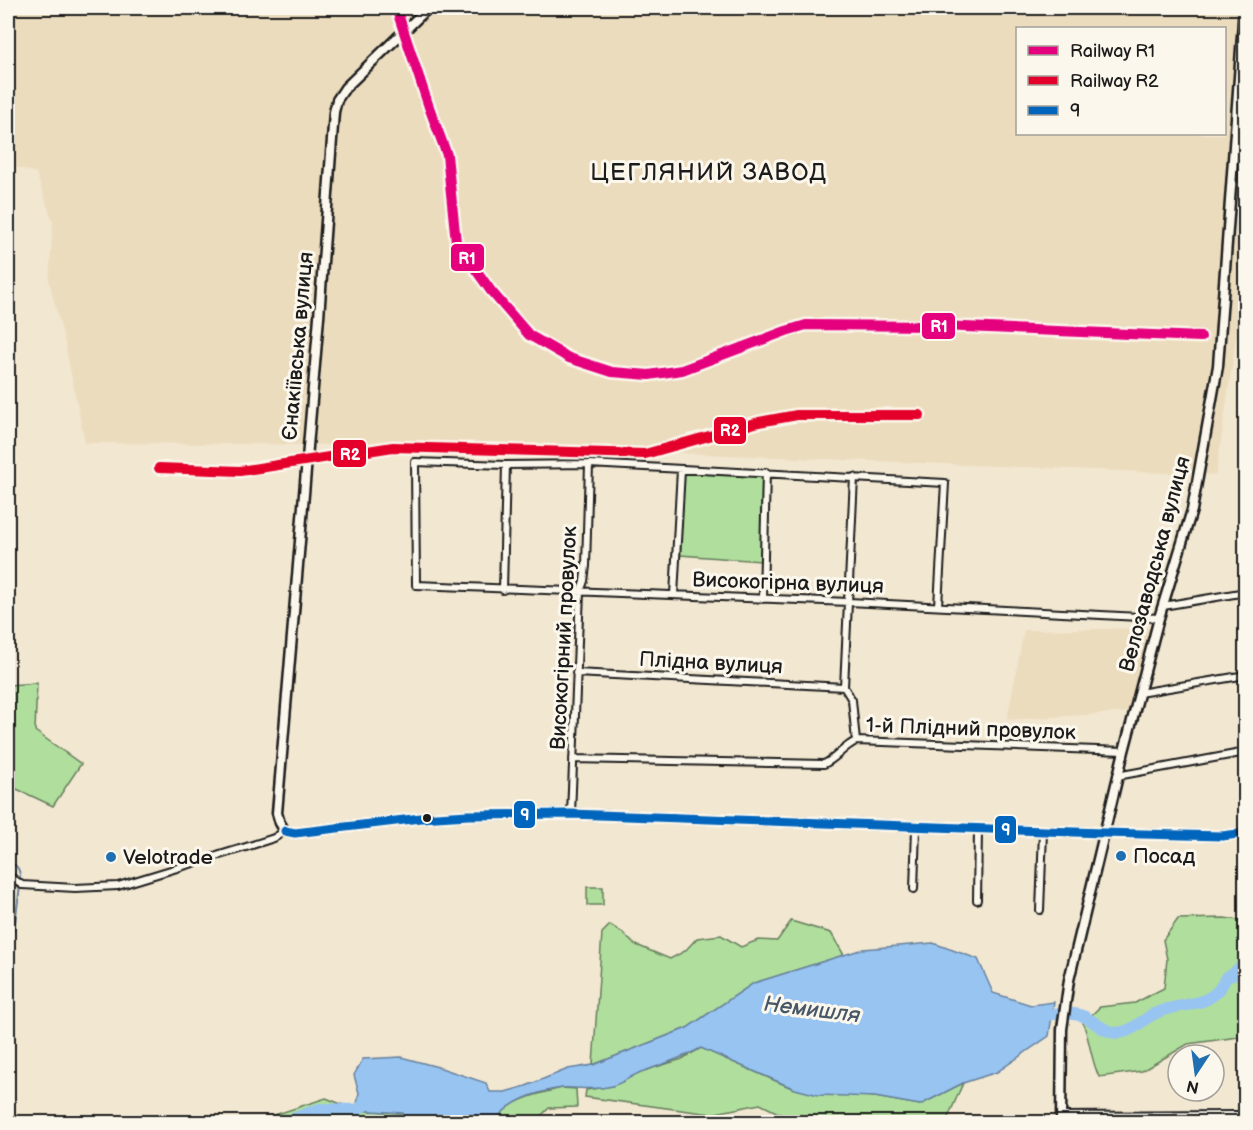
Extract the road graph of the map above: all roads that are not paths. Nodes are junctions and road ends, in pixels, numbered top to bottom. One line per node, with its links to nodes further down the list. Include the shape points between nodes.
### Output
1 (428, 8): 30 (street, Єнакіївська вулиця, via 345,88 334,112 278,813)
2 (1244, 8): 3 (street, Велозаводська вулиця)
3 (1244, 54): 16 (street, Велозаводська вулиця, via 1218,366 1192,510)
4 (589, 464): 5 (street); 6 (street); 10 (street, Високогірний провулок, via 586,566)
5 (506, 465): 9 (street); 9 (street, Високогірна вулиця, via 416,462 416,585)
6 (681, 470): 7 (street); 12 (street)
7 (766, 472): 8 (street); 13 (street)
8 (854, 477): 14 (street); 15 (street, via 945,483)
9 (503, 590): 10 (street, Високогірна вулиця)
10 (580, 592): 12 (street, Високогірна вулиця); 18 (street, Високогірний провулок)
11 (1245, 592): 16 (street)
12 (674, 595): 13 (street, Високогірна вулиця)
13 (763, 598): 14 (street, Високогірна вулиця)
14 (849, 602): 15 (street, Високогірна вулиця); 20 (street)
15 (939, 606): 17 (street, Високогірна вулиця)
16 (1163, 606): 17 (street, Велозаводська вулиця)
17 (1159, 618): 21 (street, Велозаводська вулиця)
18 (576, 673): 20 (street, Плідна вулиця); 25 (street, Високогірний провулок)
19 (1245, 675): 21 (street)
20 (844, 687): 22 (street, via 852,700)
21 (1139, 693): 23 (street, Велозаводська вулиця)
22 (856, 741): 23 (street, 1-й Плідний провулок); 25 (street, 1-й Плідний провулок, via 824,764)
23 (1124, 751): 26 (street, Велозаводська вулиця)
24 (1245, 752): 26 (street)
25 (573, 759): 27 (street, Високогірний провулок)
26 (1117, 776): 33 (street, Велозаводська вулиця)
27 (571, 814): 28 (street); 30 (street, via 468,815)
28 (916, 828): 29 (street); 35 (street)
29 (978, 830): 31 (street); 36 (street)
30 (285, 831): 34 (street, via 274,838 118,886 75,888 19,883)
31 (1043, 832): 33 (street); 37 (street)
32 (1245, 832): 33 (street, via 1222,836)
33 (1103, 833): 39 (street, Велозаводська вулиця, via 1066,995)
34 (8, 875)
35 (914, 889)
36 (977, 900)
37 (1040, 910)
38 (1245, 1118): 39 (street, via 1237,1115)
39 (1061, 1119)

